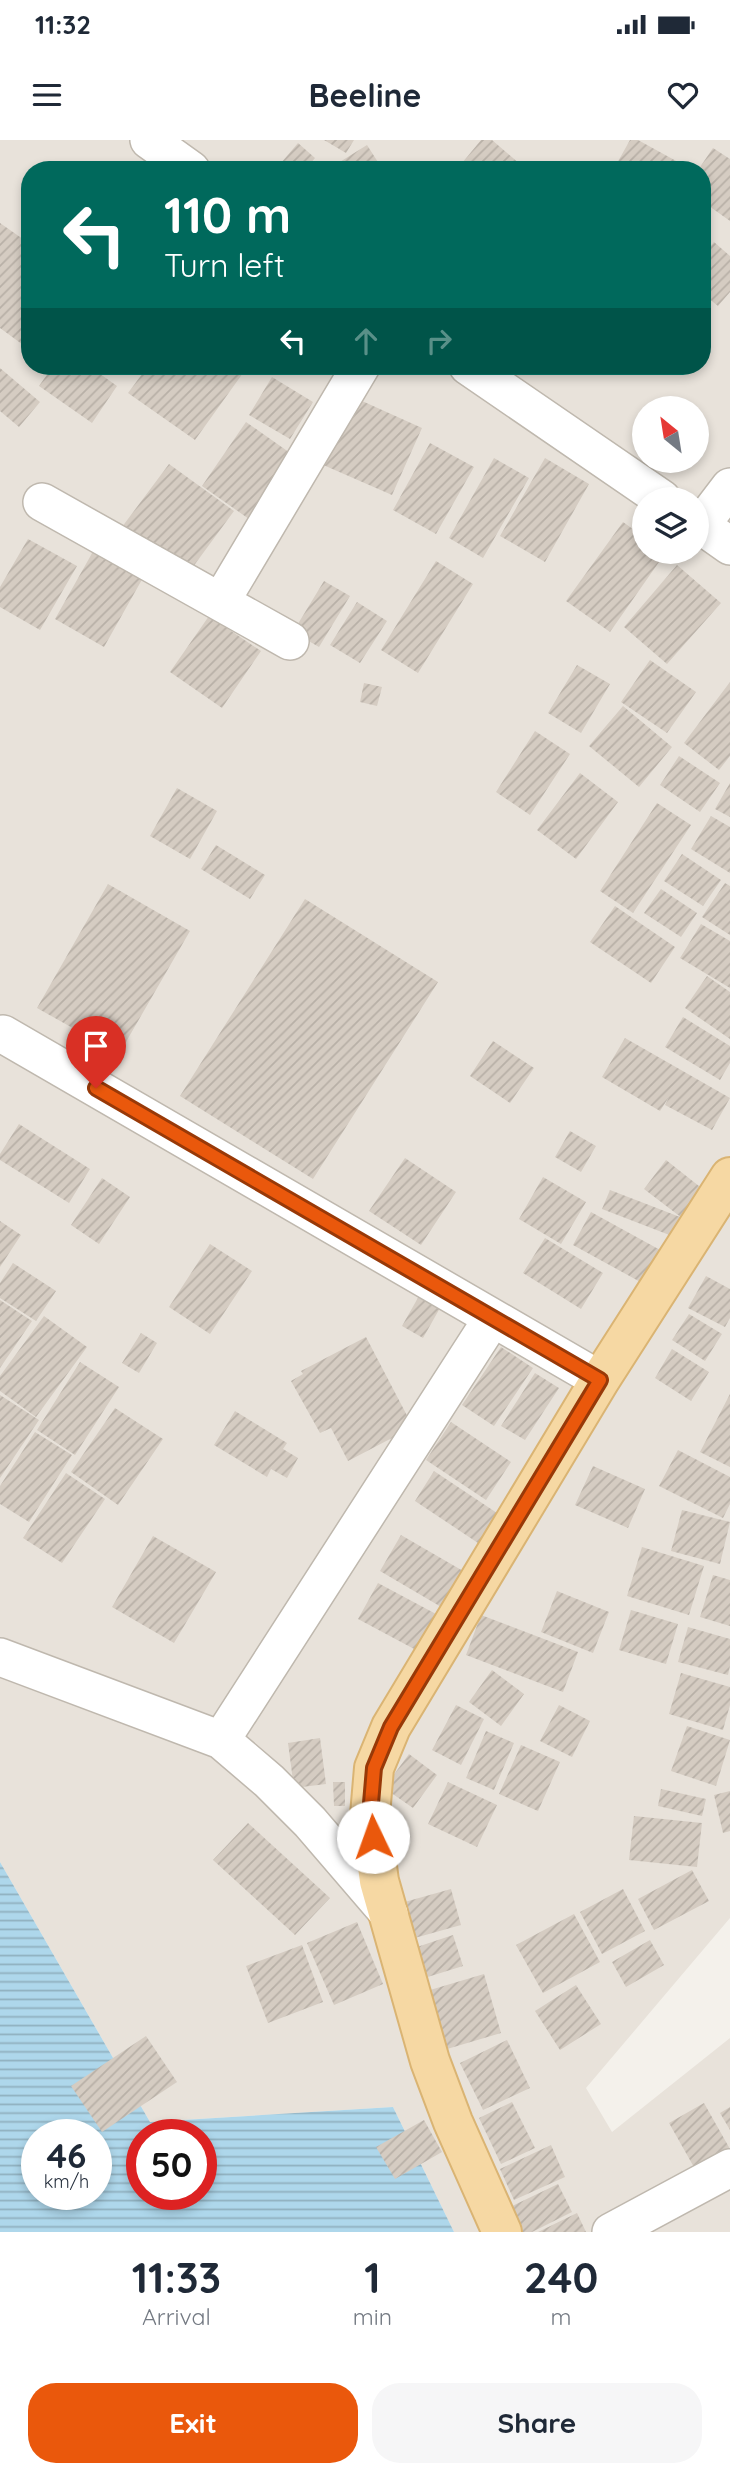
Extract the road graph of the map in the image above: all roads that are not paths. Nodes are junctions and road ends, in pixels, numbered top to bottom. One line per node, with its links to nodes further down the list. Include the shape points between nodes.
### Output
1 (149, 140): 2 (street)
2 (178, 161)
3 (356, 375): 9 (street)
4 (481, 375): 5 (street)
5 (644, 487)
6 (730, 487): 8 (street)
7 (42, 502): 9 (street)
8 (709, 531)
9 (221, 601): 10 (street)
10 (290, 641)
11 (3, 1034): 13 (street)
12 (730, 1177): 14 (main road)
13 (492, 1319): 14 (street); 16 (street)
14 (600, 1380): 17 (main road, via 391,1727 374,1768 370,1815 379,1881)
15 (0, 1657): 16 (street)
16 (221, 1740): 17 (street, via 310,1822)
17 (389, 1914): 19 (main road, via 430,2061)
18 (730, 2168): 20 (street)
19 (502, 2232)
20 (611, 2232)

